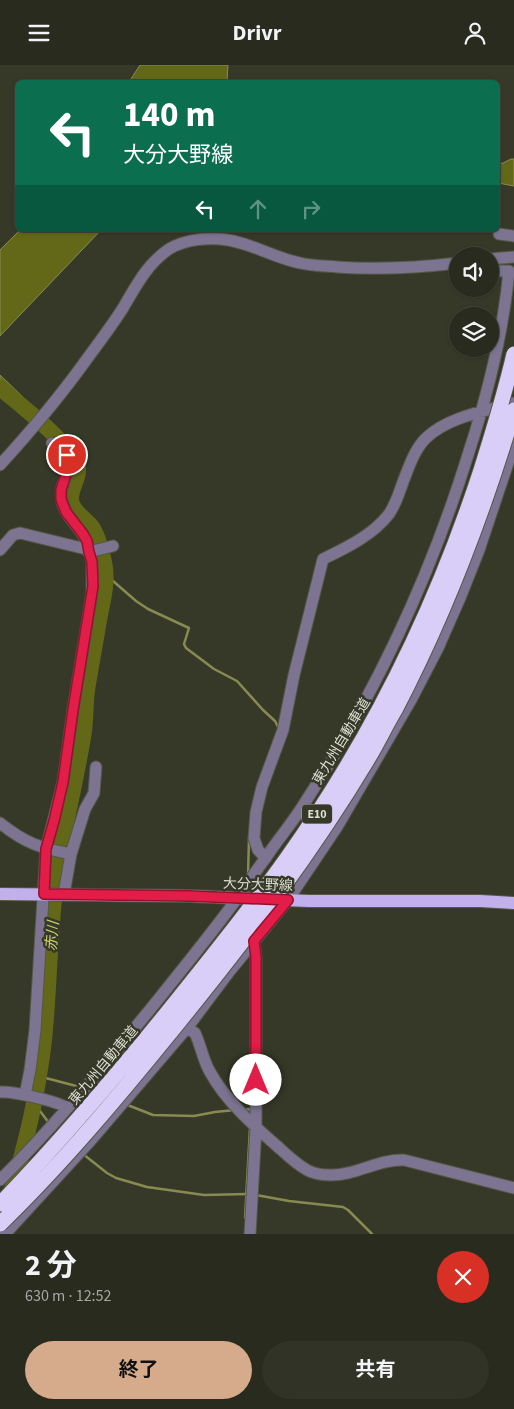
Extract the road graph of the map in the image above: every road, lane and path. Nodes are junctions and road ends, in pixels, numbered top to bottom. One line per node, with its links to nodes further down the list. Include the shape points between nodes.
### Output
1 (499, 234): 2 (street)
2 (514, 236)
3 (514, 257): 4 (street)
4 (499, 258)
5 (449, 264): 6 (street)
6 (444, 265): 7 (street); 15 (street, via 379,269 302,263 229,240 215,239 186,242 170,249 145,271 84,363)
7 (449, 266)
8 (499, 271): 12 (street, via 509,271 506,298)
9 (514, 354): 38 (highway, 東九州自動車道 / E10, bridge, via 491,440 449,559 395,681 354,753 288,857 214,956 86,1110)
10 (514, 403): 12 (street)
11 (514, 410): 39 (highway, E10, bridge, via 484,507 438,622 410,681 345,796 261,917 191,1007 92,1126)
12 (481, 412): 23 (street, via 458,487 423,581 375,683 323,774); 23 (street, via 449,422 425,439 414,454 385,518 363,537 322,559 283,730 256,812 254,839)
13 (52, 443): 18 (street, via 65,451 69,460 61,490 62,503 86,539)
14 (514, 445): 28 (street, via 476,559 438,648 357,794)
15 (0, 465)
16 (113, 546): 18 (street)
17 (0, 550): 18 (street, via 18,533)
18 (89, 552): 21 (street, via 92,593 63,782)
19 (96, 767): 22 (street, via 94,793 85,809)
20 (0, 823): 21 (street, via 19,837)
21 (46, 849): 22 (street); 25 (street)
22 (71, 854): 26 (street)
23 (266, 857): 27 (street)
24 (0, 893): 25 (main road, 大分大野線)
25 (44, 894): 26 (main road, 大分大野線); 33 (street, via 36,1030)
26 (64, 894): 27 (main road, 大分大野線)
27 (237, 898): 28 (main road, 大分大野線); 34 (street, via 178,976)
28 (288, 900): 29 (main road, 大分大野線); 30 (street)
29 (514, 903)
30 (254, 941): 31 (street); 35 (street)
31 (186, 1028): 35 (street, via 195,1033 216,1081); 40 (street, via 92,1139)
32 (0, 1092): 33 (street)
33 (25, 1095): 34 (street)
34 (67, 1108): 36 (street)
35 (256, 1128): 37 (street, via 301,1166 319,1174 344,1174 404,1160); 41 (street)
36 (0, 1180)
37 (514, 1188)
38 (0, 1204)
39 (0, 1225)
40 (5, 1234)
41 (250, 1234)

